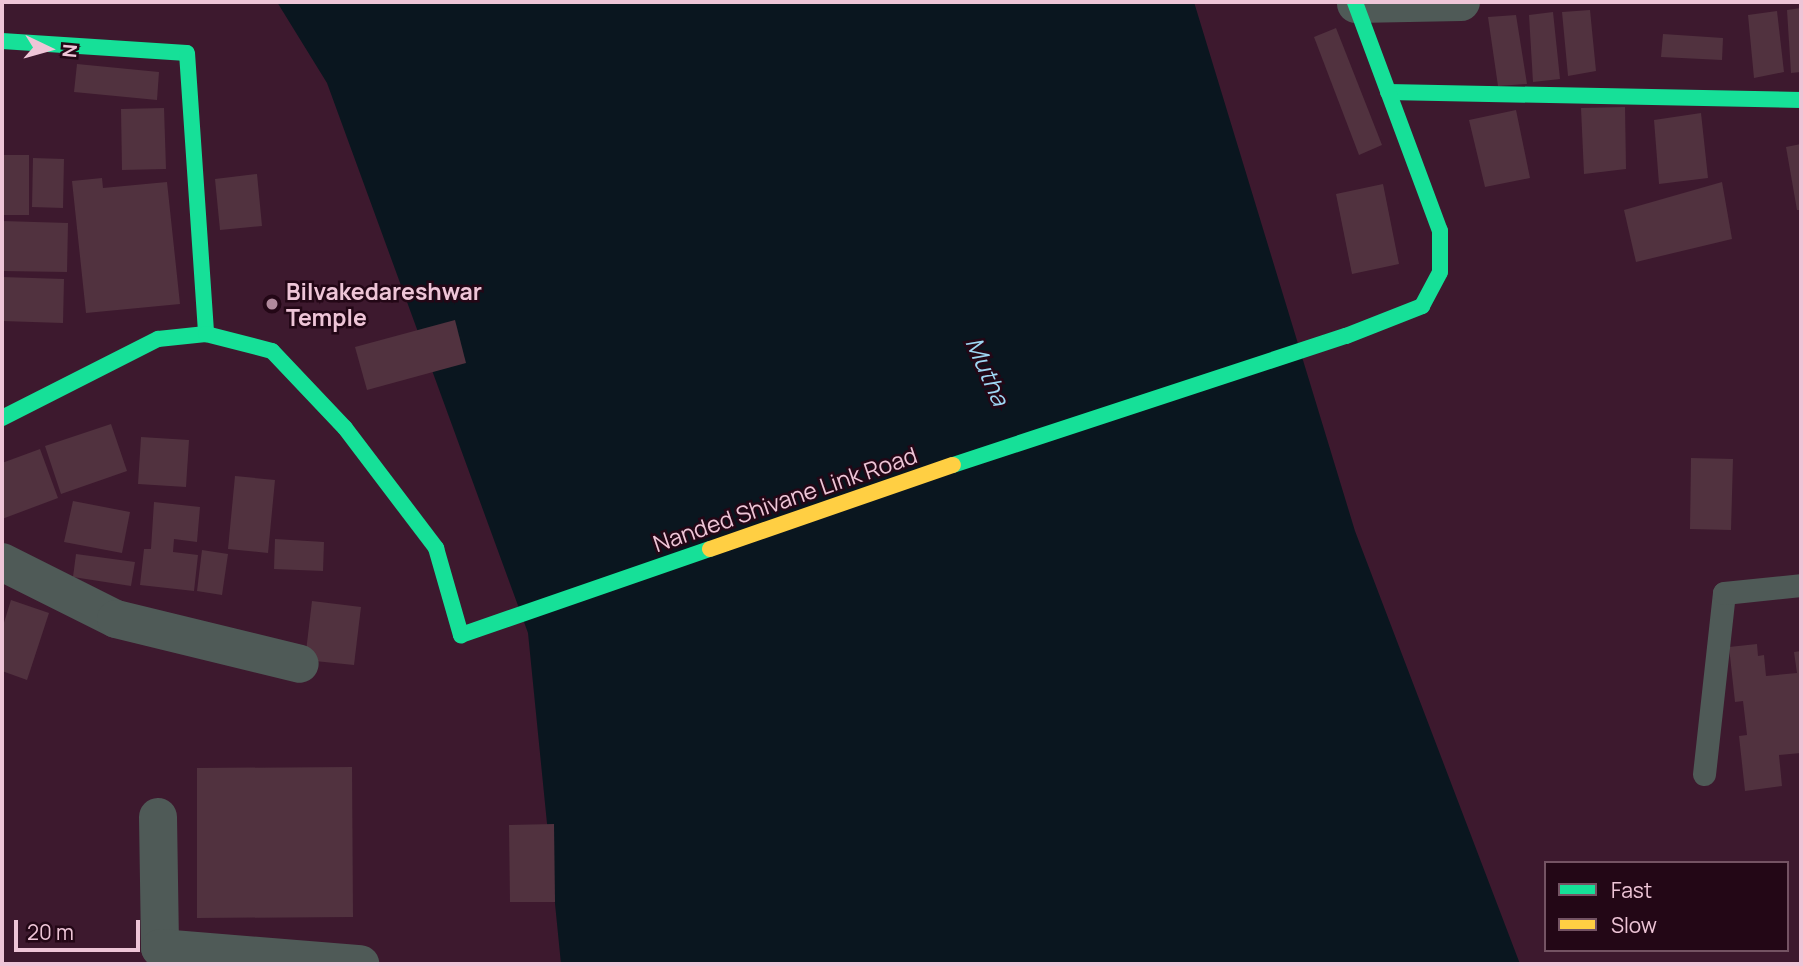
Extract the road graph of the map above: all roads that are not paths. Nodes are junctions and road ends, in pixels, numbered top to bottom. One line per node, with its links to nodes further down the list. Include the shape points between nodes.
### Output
1 (1461, 2): 2 (street)
2 (1356, 3): 4 (street, Nanded Shivane Link Road)
3 (2, 41): 6 (street, via 187,53)
4 (1388, 92): 5 (street); 6 (street, Nanded Shivane Link Road, via 1440,231 1440,272 1422,306 1346,336 1062,427 461,635 436,548 345,428 272,352)
5 (1801, 100)
6 (206, 334): 7 (street, Nanded Shivane Link Road, via 158,339)
7 (2, 418)
8 (2, 562): 10 (street, via 116,619)
9 (1801, 585): 11 (lane, via 1724,593)
10 (300, 664)
11 (1704, 774)
12 (158, 817): 13 (street, via 160,948)
13 (360, 964)

